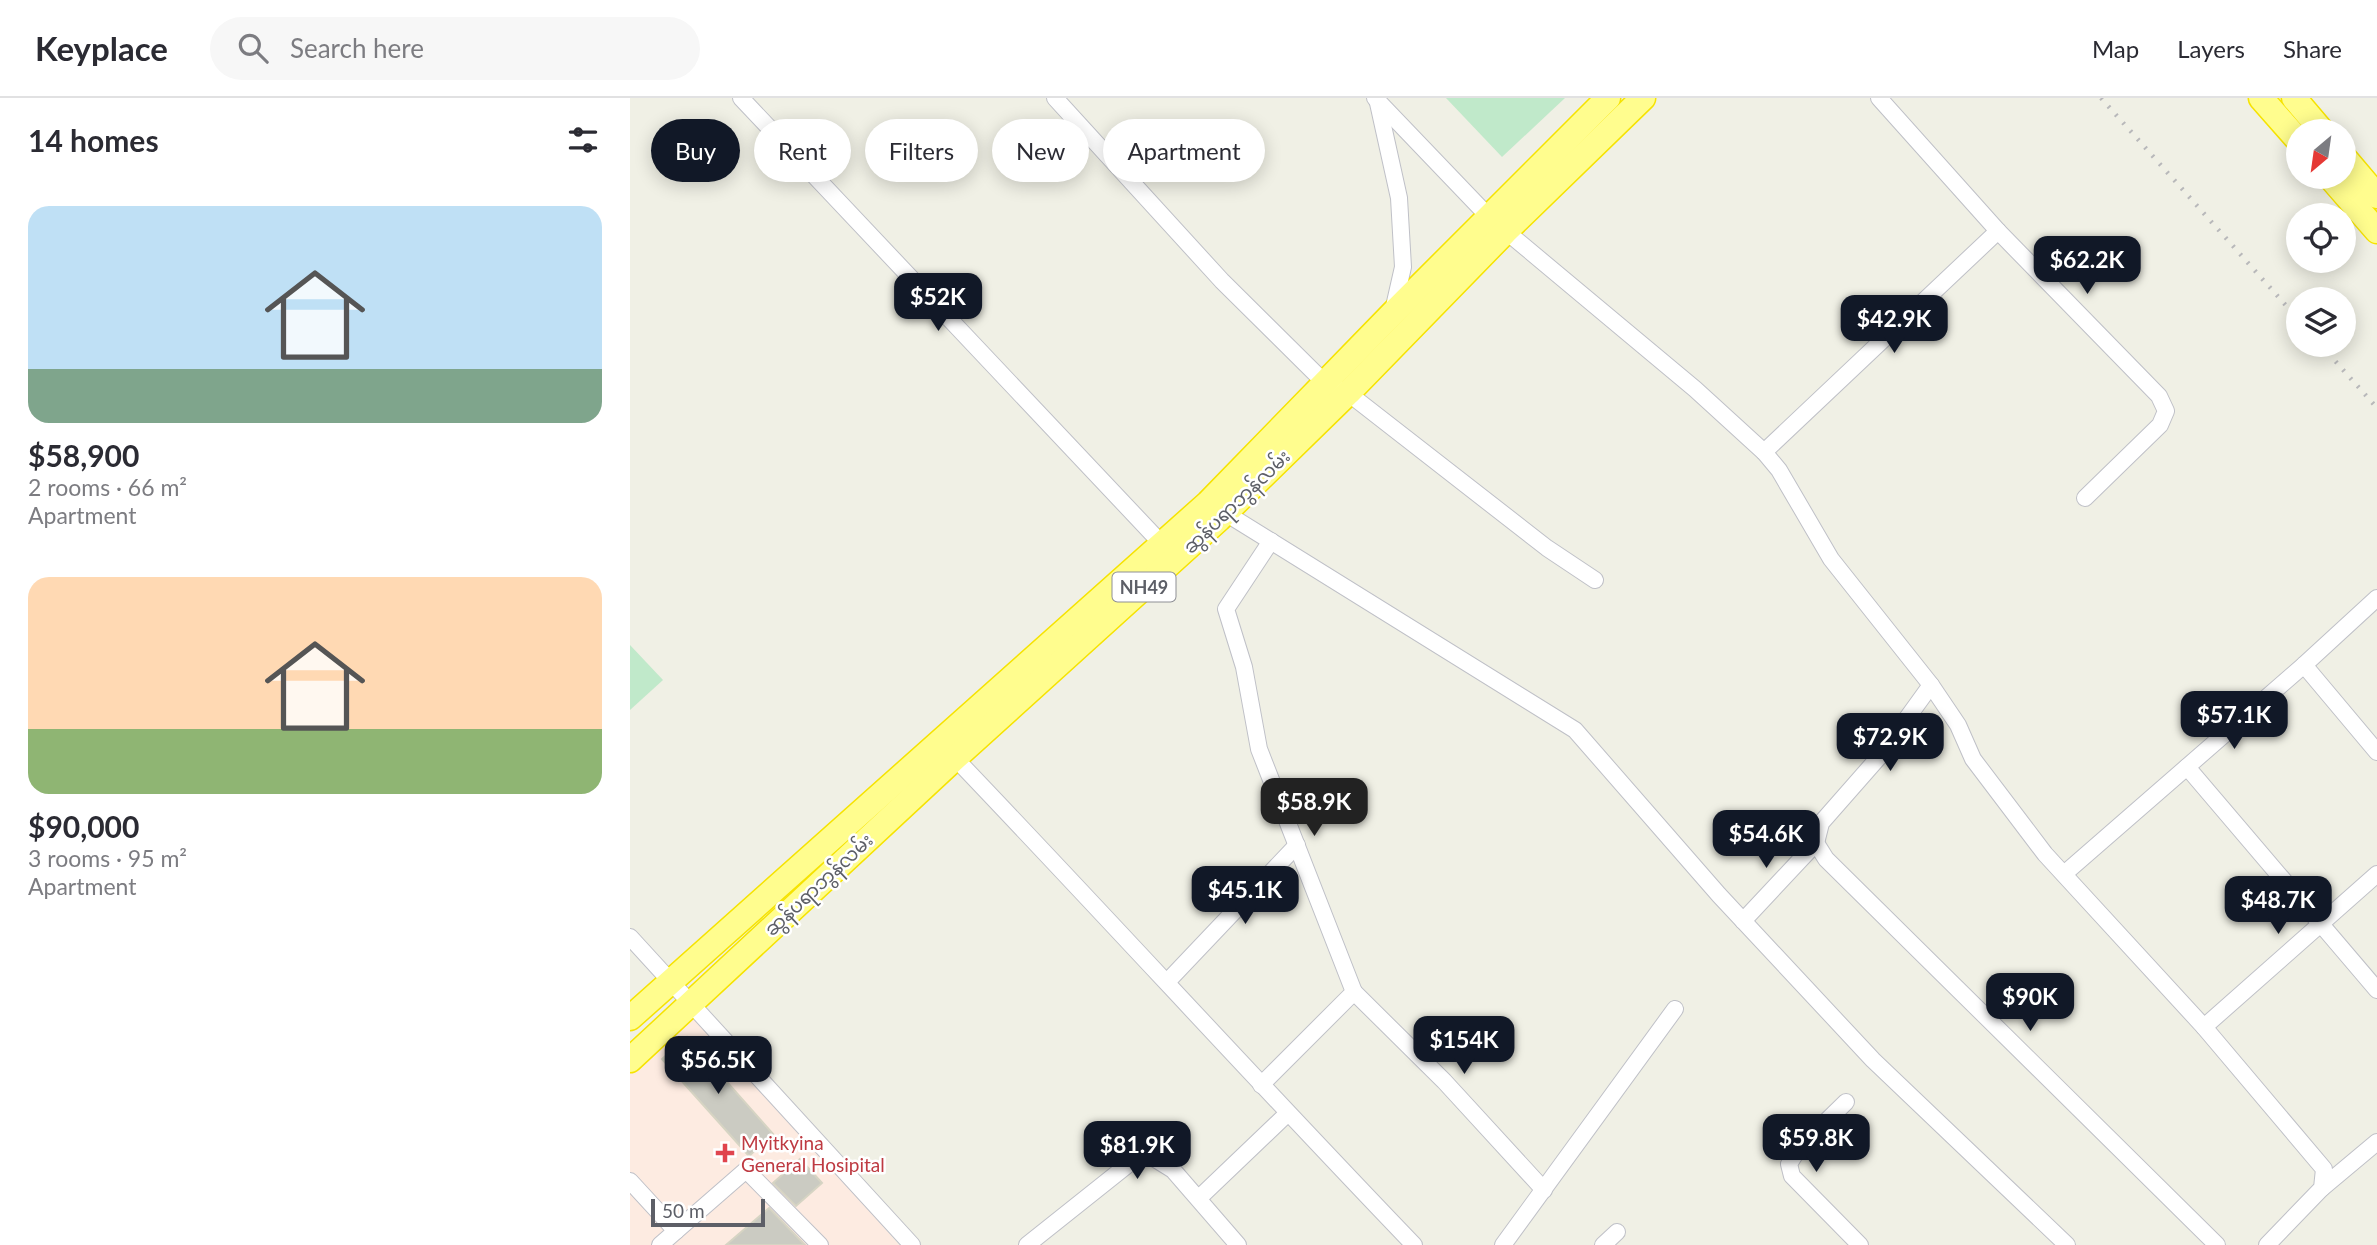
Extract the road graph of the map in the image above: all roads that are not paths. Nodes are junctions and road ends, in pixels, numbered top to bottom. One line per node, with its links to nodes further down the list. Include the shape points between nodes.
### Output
1 (741, 98): 24 (street)
2 (1055, 98): 18 (street, via 1222,281)
3 (1608, 98): 14 (highway, ဆွန်ပရာဘွန်လမ်း / NH49)
4 (1643, 98): 14 (highway, ဆွန်ပရာဘွန်လမ်း / NH49)
5 (1879, 98): 15 (street)
6 (2261, 98): 10 (highway)
7 (2294, 98): 9 (highway)
8 (1377, 99): 14 (street); 17 (street, via 1399,198 1403,267)
9 (2312, 119)
10 (2286, 126)
11 (2356, 171): 13 (highway)
12 (2340, 189): 16 (highway)
13 (2377, 196)
14 (1497, 225): 17 (highway, ဆွန်ပရာဘွန်လမ်း / NH49); 19 (highway, ဆွန်ပရာဘွန်လမ်း / NH49); 20 (street, via 1696,389)
15 (1998, 231): 20 (street); 21 (street, via 2158,396 2165,411 2160,425)
16 (2377, 231)
17 (1393, 313): 18 (highway, ဆွန်ပရာဘွန်လမ်း / NH49)
18 (1325, 383): 19 (street); 22 (highway, ဆွန်ပရာဘွန်လမ်း / NH49)
19 (1348, 393): 22 (highway, ဆွန်ပရာဘွန်လမ်း / NH49); 25 (street)
20 (1764, 452): 28 (street, via 1831,559)
21 (2085, 498)
22 (1217, 508): 23 (street); 24 (highway, ဆွန်ပရာဘွန်လမ်း / NH49); 30 (highway, ဆွန်ပရာဘွန်လမ်း / NH49)
23 (1271, 541): 33 (street, via 1226,609 1244,667 1259,749); 36 (street, via 1575,730)
24 (1161, 543): 39 (highway, ဆွန်ပရာဘွန်လမ်း / NH49)
25 (1595, 580)
26 (2377, 598): 27 (street)
27 (2304, 665): 29 (street); 31 (street)
28 (1931, 685): 32 (street, via 1879,757 1821,823); 34 (street, via 1958,725 1973,759)
29 (2377, 752)
30 (955, 758): 40 (street); 43 (highway, ဆွန်ပရာဘွန်လမ်း / NH49)
31 (2187, 767): 34 (street); 37 (street)
32 (1816, 844): 36 (street); 68 (street, via 1826,859)
33 (1297, 845): 40 (street); 42 (street)
34 (2064, 874): 46 (street)
35 (2377, 874): 37 (street)
36 (1743, 921): 67 (street, via 1873,1060)
37 (2320, 923): 41 (street); 46 (street)
38 (630, 937): 39 (street)
39 (670, 982): 43 (street); 45 (highway, ဆွန်ပရာဘွန်လမ်း / NH49)
40 (1167, 982): 48 (street)
41 (2377, 989)
42 (1354, 992): 48 (street); 54 (street)
43 (691, 1002): 47 (highway, ဆွန်ပရာဘွန်လမ်း / NH49); 60 (street)
44 (1675, 1009): 54 (street)
45 (630, 1018)
46 (2204, 1027): 53 (street, via 2323,1169)
47 (630, 1060)
48 (1262, 1085): 50 (street)
49 (1846, 1102): 66 (street, via 1789,1164 1792,1176)
50 (1287, 1113): 55 (street); 63 (street)
51 (2377, 1142): 53 (street)
52 (630, 1181): 56 (street)
53 (2322, 1188): 69 (street)
54 (1544, 1189): 64 (street)
55 (1199, 1198): 61 (street, via 1173,1170 1152,1157 1135,1159); 62 (street)
56 (676, 1231): 58 (street); 59 (street, via 746,1170)
57 (1617, 1232): 65 (street)
58 (660, 1245)
59 (820, 1245)
60 (912, 1245)
61 (1027, 1245)
62 (1238, 1245)
63 (1414, 1245)
64 (1503, 1245)
65 (1603, 1245)
66 (1860, 1245)
67 (2067, 1245)
68 (2217, 1245)
69 (2267, 1245)

